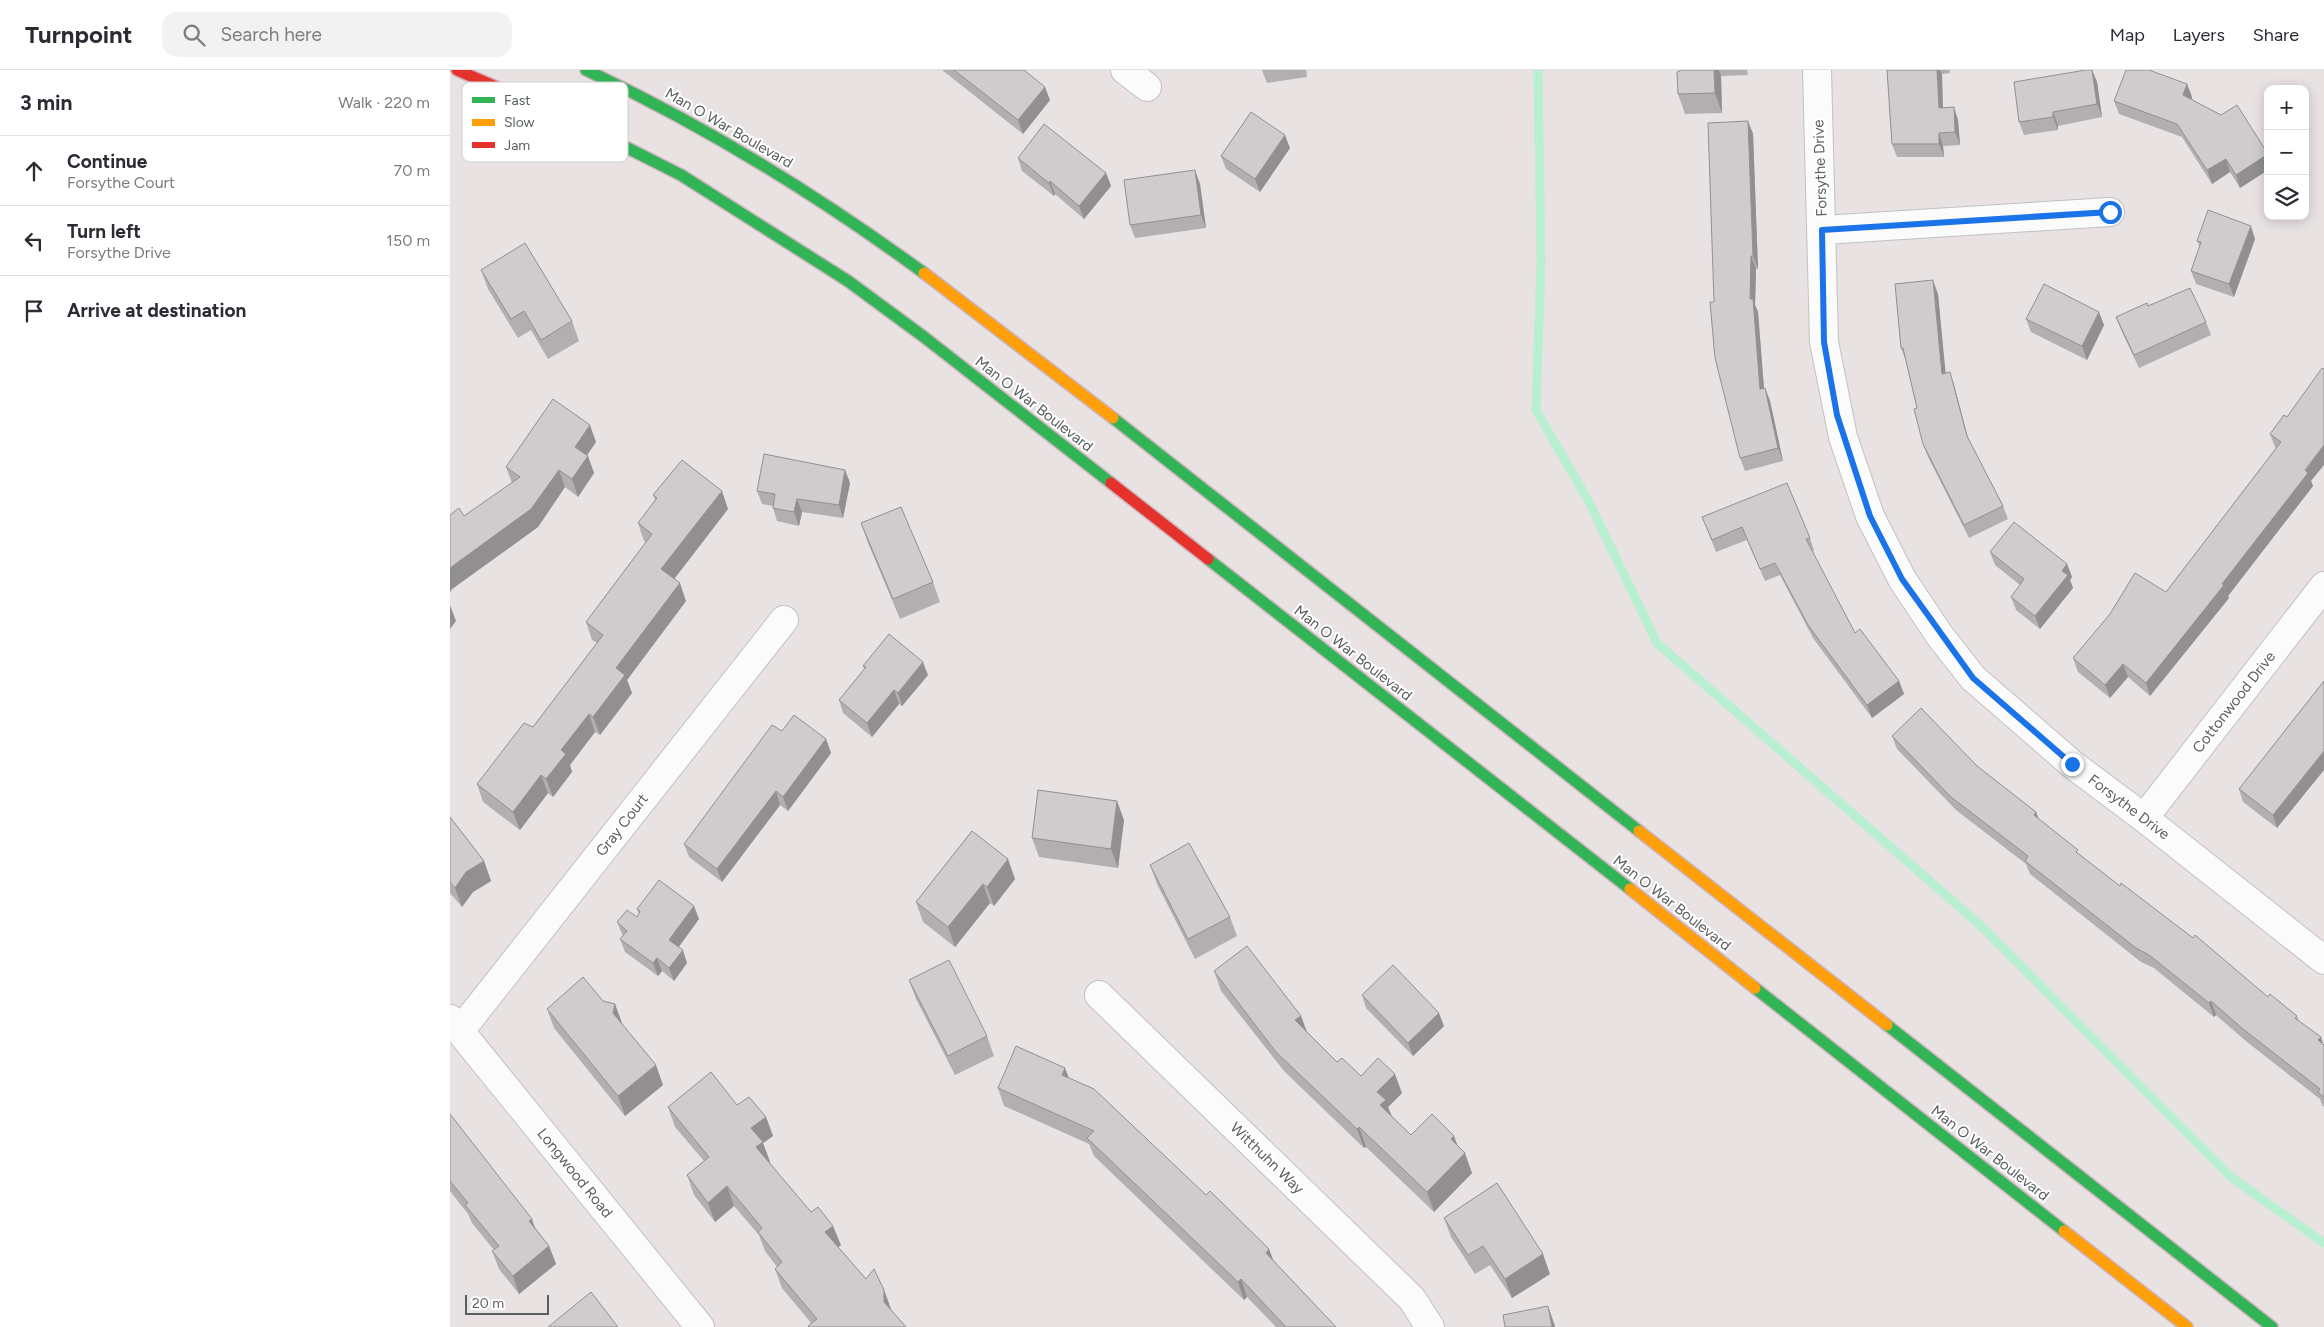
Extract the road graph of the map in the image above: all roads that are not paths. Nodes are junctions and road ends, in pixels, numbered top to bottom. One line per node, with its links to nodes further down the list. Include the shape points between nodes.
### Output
1 (457, 70): 5 (main road, Man O War Boulevard)
2 (586, 70): 6 (main road, Man O War Boulevard)
3 (1125, 70): 7 (street)
4 (1817, 70): 11 (street, Forsythe Drive)
5 (485, 82)
6 (614, 82)
7 (1147, 87)
8 (628, 88): 21 (main road, Man O War Boulevard, via 711,132 809,193 927,274)
9 (628, 148): 20 (main road, Man O War Boulevard, via 681,175 764,226 924,337)
10 (2110, 212): 11 (street)
11 (1822, 230): 14 (street, Forsythe Drive, via 1824,342 1837,415 1870,516 1902,579 1973,678 2072,764)
12 (2324, 586): 14 (street, Cottonwood Drive)
13 (784, 620): 17 (street, Gray Court)
14 (2144, 818): 15 (street, Forsythe Drive)
15 (2324, 960)
16 (1099, 995): 19 (street, Witthuhn Way, via 1412,1299)
17 (455, 1025): 18 (street, Longwood Road)
18 (700, 1327)
19 (1430, 1327)
20 (2187, 1327)
21 (2272, 1327)

